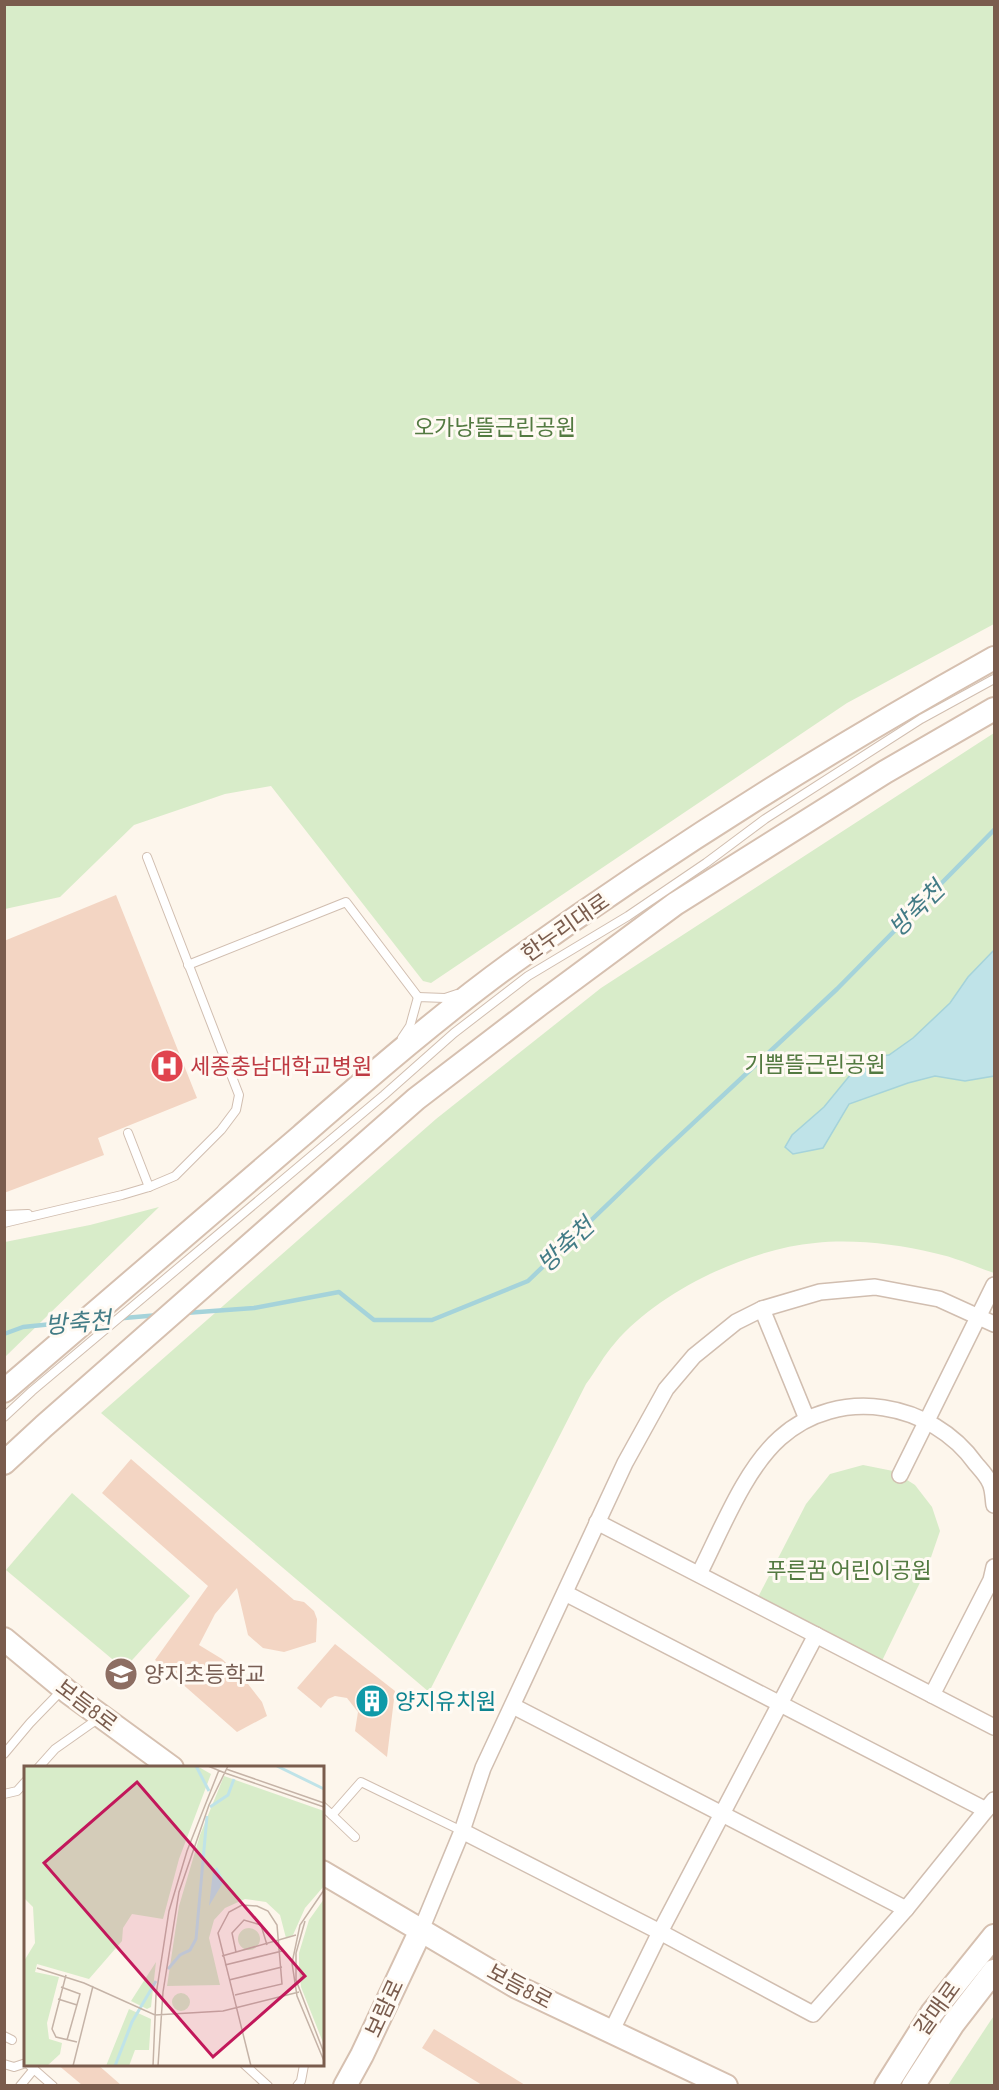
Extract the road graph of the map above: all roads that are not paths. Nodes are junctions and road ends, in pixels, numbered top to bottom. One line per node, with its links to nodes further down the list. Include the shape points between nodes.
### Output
1 (994, 658): 6 (street, 한누리대로, via 778,786 642,874)
2 (994, 679): 19 (lane, via 911,725 765,819 628,916 528,976 454,1033)
3 (994, 709): 22 (street, 한누리대로, via 885,772 675,904 540,1004 416,1099)
4 (147, 857): 5 (lane)
5 (188, 965): 7 (lane, via 346,902); 10 (lane, via 239,1095 236,1110 221,1130 175,1176)
6 (484, 985): 7 (lane, via 445,998); 8 (street, 한누리대로)
7 (418, 997): 8 (lane, via 410,1026)
8 (386, 1064): 18 (street, 한누리대로)
9 (128, 1133): 10 (lane)
10 (149, 1187): 11 (lane)
11 (42, 1213): 12 (lane); 13 (lane)
12 (4, 1215)
13 (4, 1223)
14 (994, 1285): 16 (street)
15 (762, 1309): 16 (street, via 820,1292 875,1287 939,1299); 20 (street); 25 (street, via 736,1322 703,1349 666,1389)
16 (979, 1316): 17 (street); 21 (street)
17 (994, 1324)
18 (4, 1391)
19 (4, 1417)
20 (807, 1419): 21 (street, via 844,1407 876,1406); 27 (street, via 780,1438 753,1468)
21 (927, 1421): 23 (street); 24 (street, via 966,1450 990,1483)
22 (4, 1463)
23 (900, 1475)
24 (994, 1505)
25 (597, 1522): 27 (street); 28 (street)
26 (994, 1567): 32 (street)
27 (699, 1574): 29 (street)
28 (565, 1593): 33 (street); 34 (street)
29 (816, 1635): 32 (street); 33 (street)
30 (4, 1639): 31 (street, 보듬8로)
31 (64, 1688): 35 (street, 보듬8로); 37 (lane)
32 (932, 1695): 36 (street)
33 (780, 1703): 42 (street); 44 (street)
34 (513, 1706): 44 (street); 46 (street, via 483,1768)
35 (102, 1716): 38 (lane, via 55,1749); 39 (street, 보듬8로)
36 (994, 1727)
37 (4, 1754)
38 (39, 1766)
39 (171, 1766)
40 (24, 1783): 41 (lane, via 17,1791)
41 (4, 1794)
42 (990, 1805): 49 (street)
43 (324, 1808): 45 (lane)
44 (722, 1814): 49 (street); 51 (street)
45 (332, 1815): 46 (lane, via 361,1782); 47 (lane)
46 (462, 1831): 50 (street); 51 (street)
47 (355, 1837)
48 (324, 1873): 50 (street, 보듬8로)
49 (906, 1909): 51 (street, via 813,2014)
50 (421, 1930): 54 (street, 보듬8로, via 517,1987); 65 (street, 보람로)
51 (660, 1932): 54 (street)
52 (994, 1936): 67 (street, 갈매로, via 932,2013)
53 (994, 1971): 68 (street, 갈매로)
54 (612, 2030): 66 (street, 보듬8로)
55 (4, 2064): 56 (lane)
56 (24, 2066)
57 (29, 2066): 61 (lane)
58 (30, 2066): 62 (lane)
59 (246, 2066): 63 (lane)
60 (304, 2066): 64 (lane)
61 (20, 2085)
62 (53, 2085)
63 (268, 2085)
64 (297, 2085)
65 (345, 2085)
66 (726, 2085)
67 (885, 2085)
68 (913, 2085)

